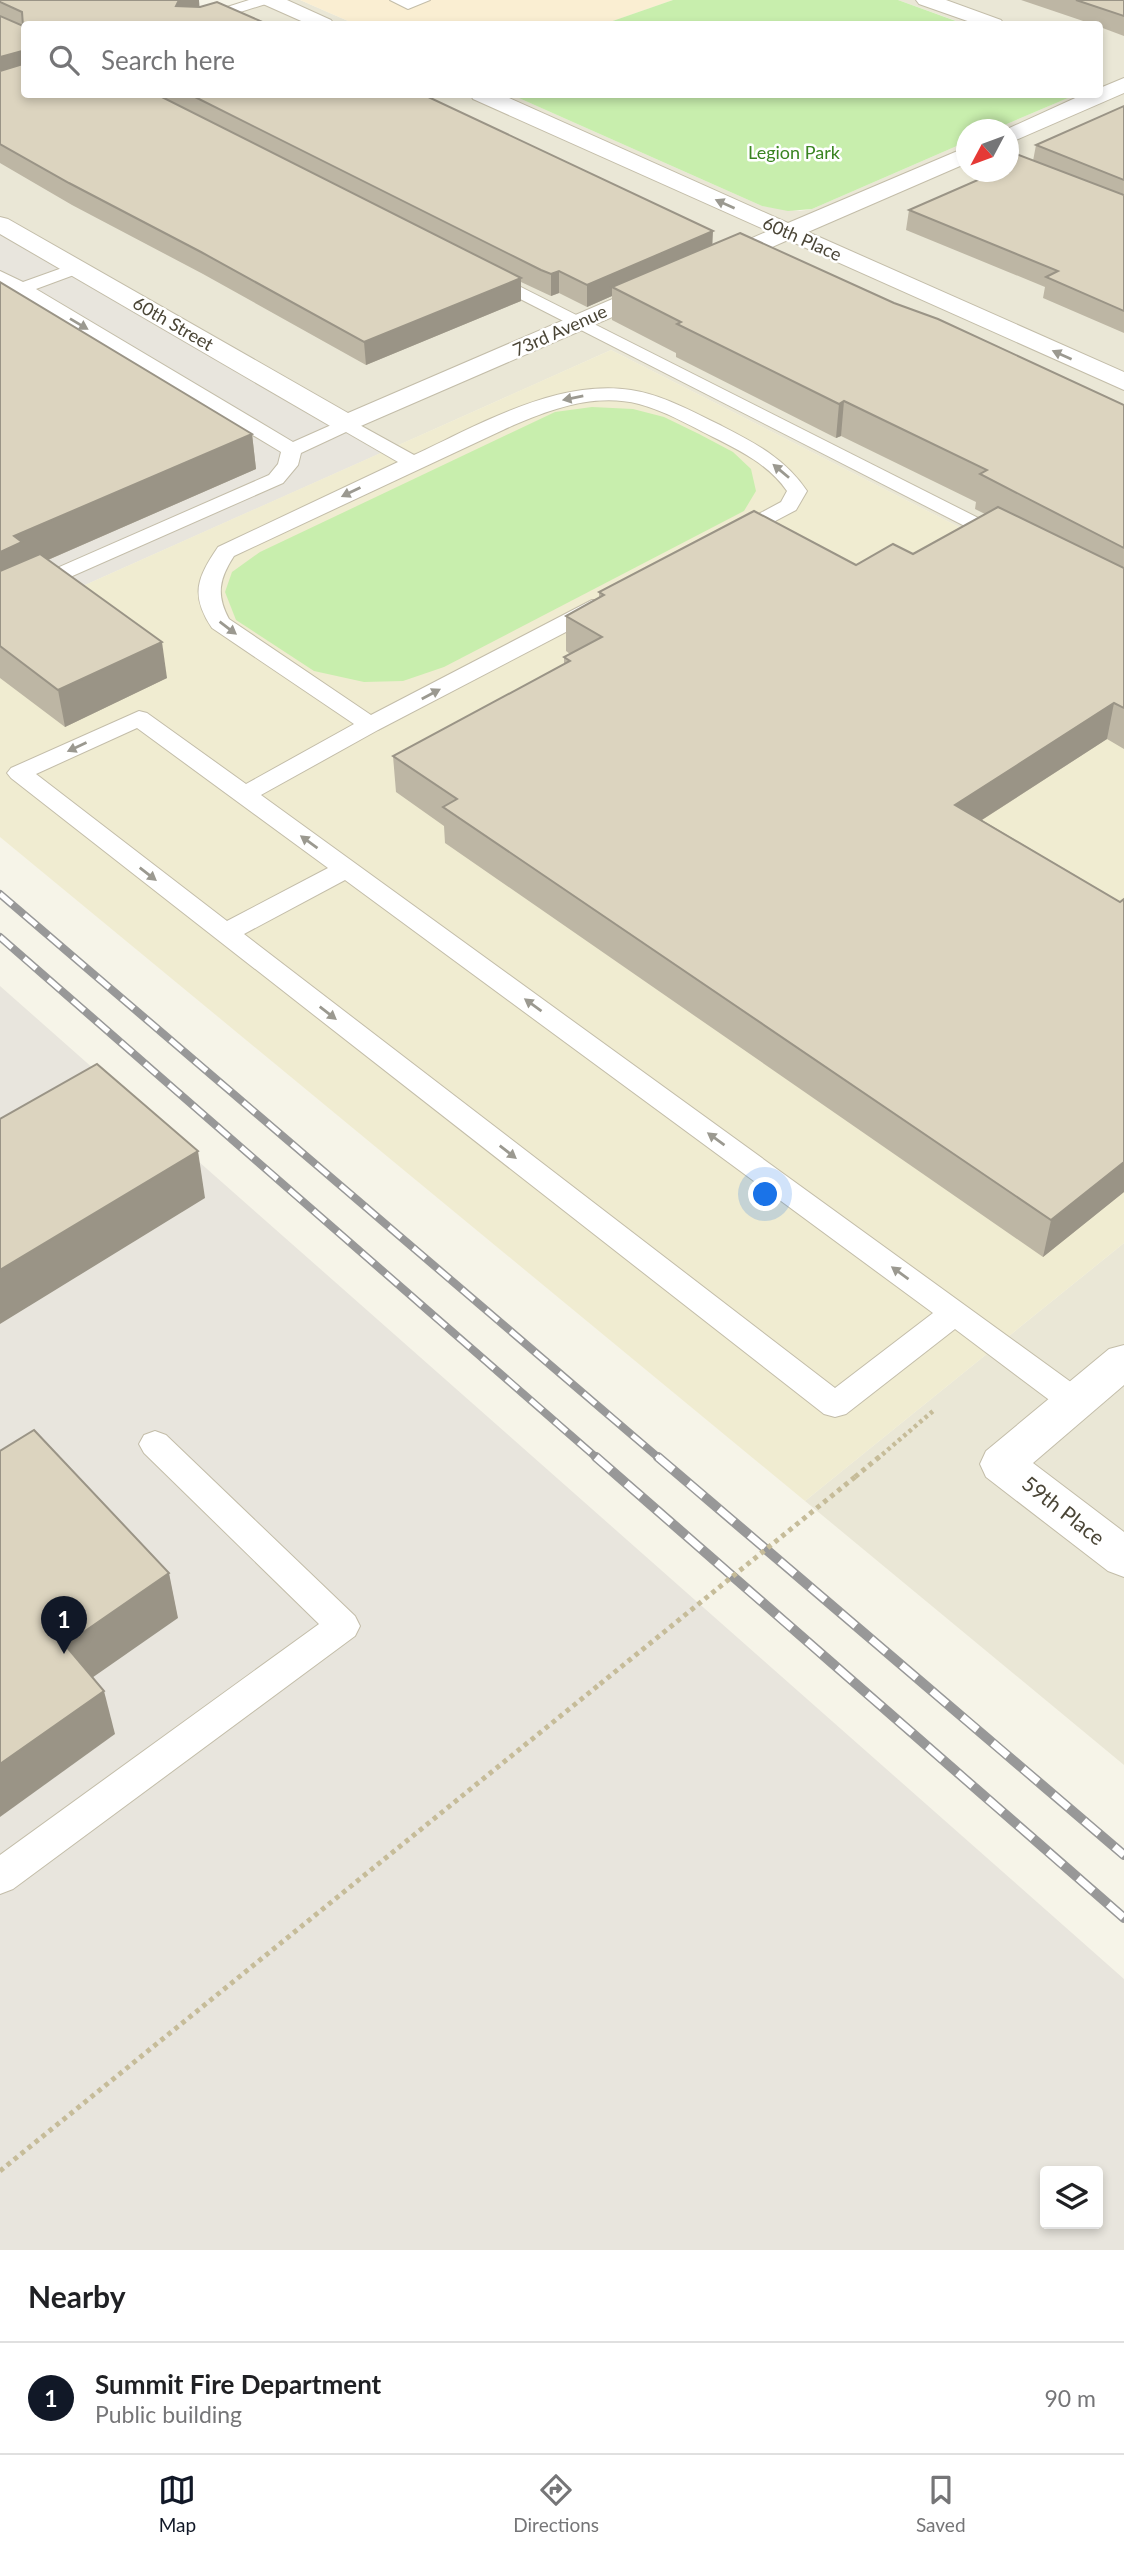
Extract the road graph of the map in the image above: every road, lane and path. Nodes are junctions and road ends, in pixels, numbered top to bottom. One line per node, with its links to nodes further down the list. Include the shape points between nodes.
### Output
1 (264, 0): 6 (lane)
2 (270, 0): 7 (street)
3 (397, 0): 4 (lane, via 408,5)
4 (423, 0)
5 (926, 0): 8 (street)
6 (198, 21)
7 (317, 21)
8 (985, 21)
9 (1124, 85): 10 (street)
10 (1103, 94)
11 (490, 98): 16 (street, 60th Place, one-way to 11)
12 (1095, 98): 13 (street)
13 (1019, 132)
14 (956, 159): 16 (street, 73rd Avenue)
15 (0, 224): 17 (street, 60th Street)
16 (788, 232): 21 (street, 73rd Avenue); 22 (street, 60th Place, one-way to 16)
17 (76, 268): 20 (lane); 23 (street, 60th Street)
18 (473, 268): 21 (lane)
19 (0, 276): 20 (lane)
20 (20, 289): 24 (lane, one-way to 24)
21 (580, 323): 23 (street, 73rd Avenue); 27 (lane)
22 (1124, 383)
23 (346, 424): 24 (lane); 25 (lane)
24 (292, 450): 29 (lane, via 288,465 276,479)
25 (412, 463): 26 (lane, one-way to 25, via 789,506 797,491 789,476 753,449 654,401 620,395 574,396); 30 (lane, one-way to 30, via 226,552 211,576 207,600 220,623)
26 (715, 545)
27 (1025, 549)
28 (617, 597): 30 (lane, one-way to 28)
29 (0, 601)
30 (370, 725): 31 (lane)
31 (244, 795): 32 (lane, one-way to 31); 33 (lane, one-way to 33, via 139,718 19,773)
32 (346, 869): 33 (lane); 34 (lane, one-way to 32)
33 (225, 933): 34 (lane, one-way to 34, via 835,1405)
34 (955, 1313): 36 (lane)
35 (1124, 1361): 36 (street)
36 (1075, 1402): 39 (street, 59th Place, via 1002,1464)
37 (933, 1412): 41 (path, bridge)
38 (155, 1444): 40 (lane, via 343,1626)
39 (1124, 1558)
40 (0, 1877)
41 (0, 2171)

